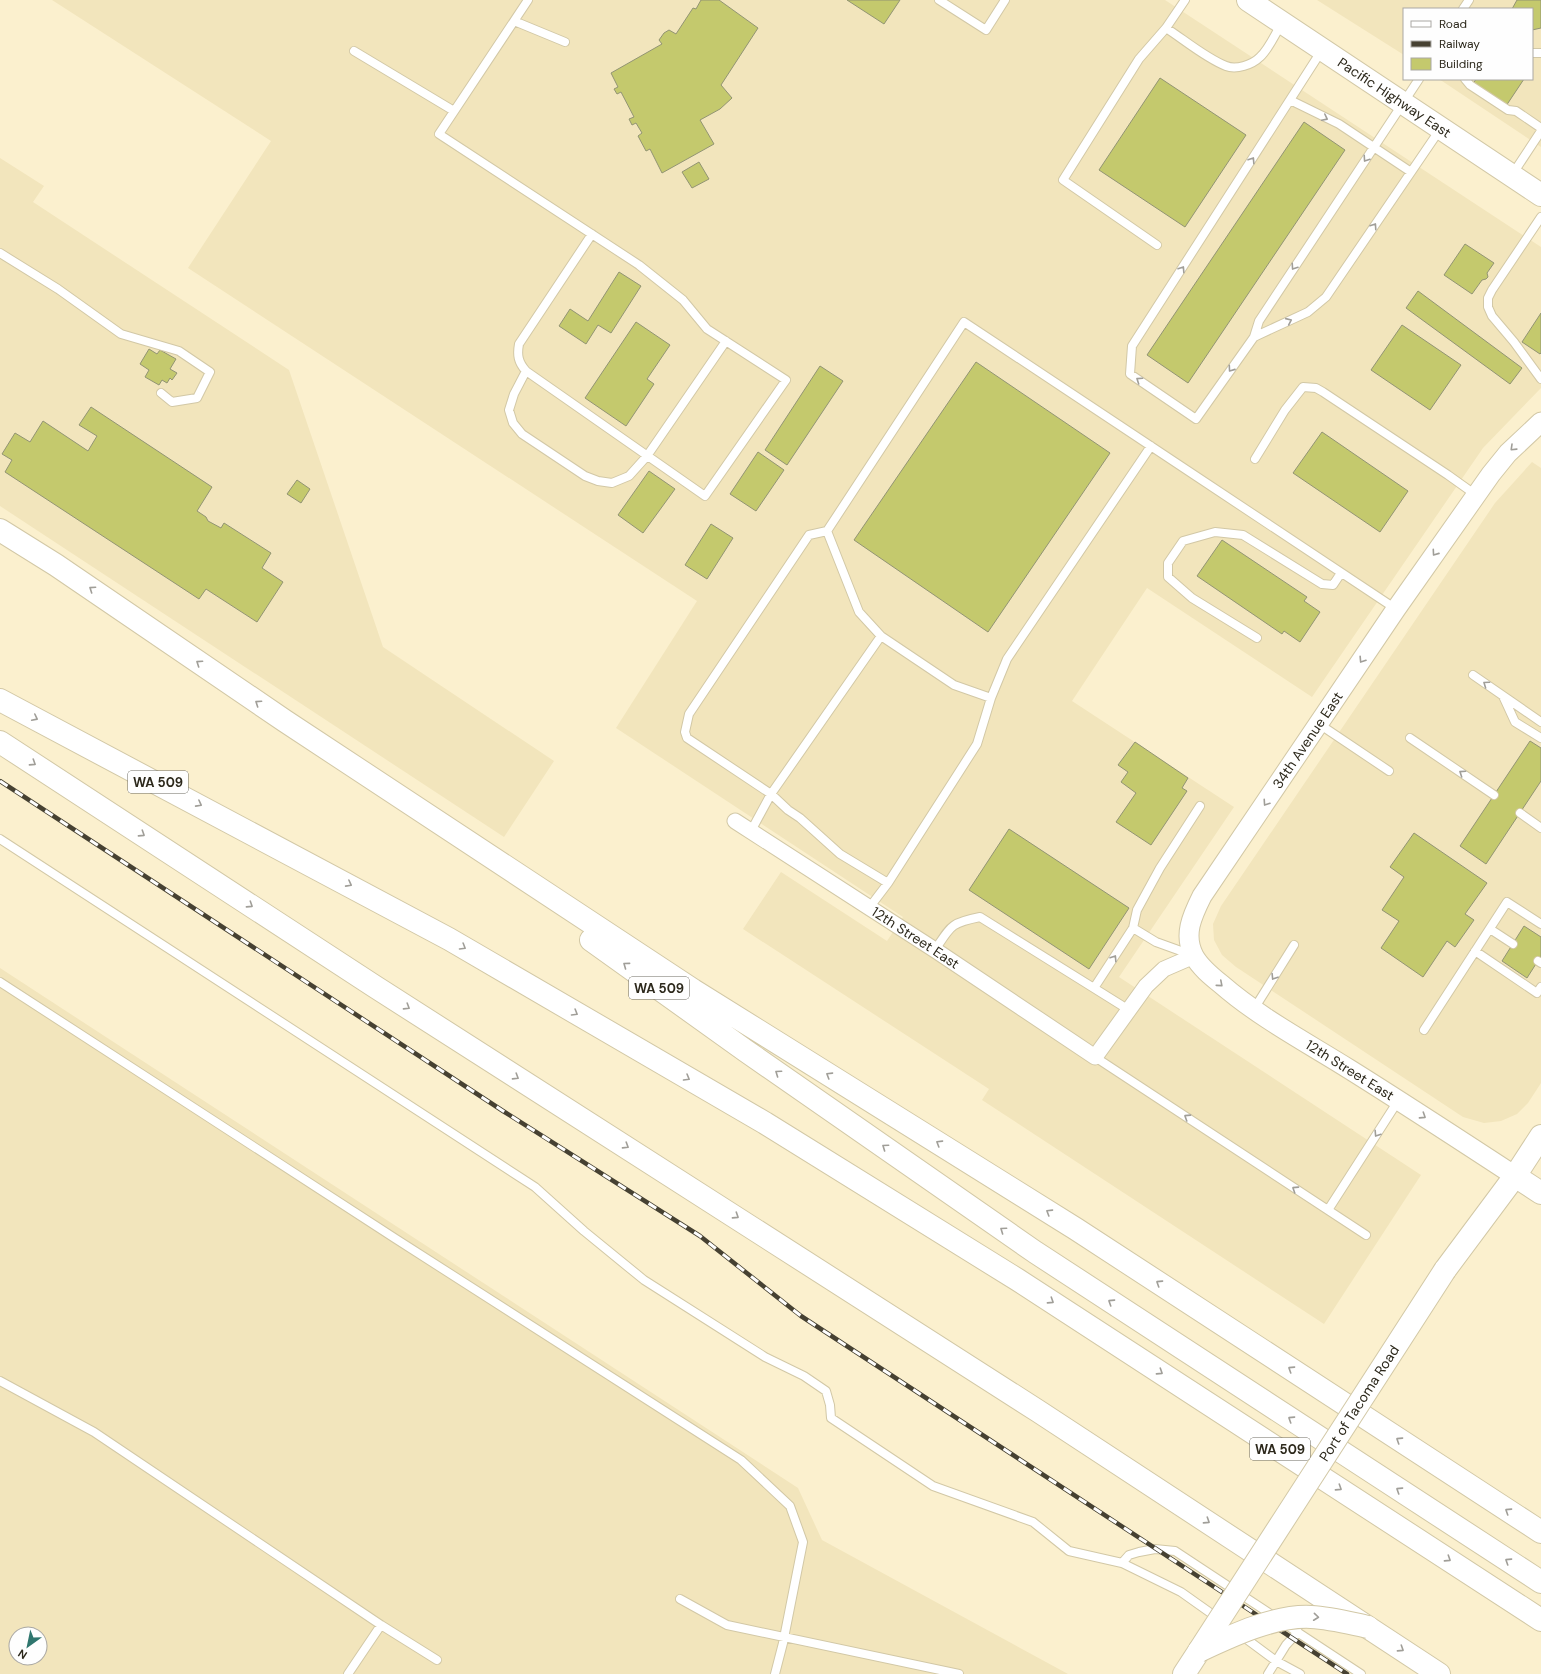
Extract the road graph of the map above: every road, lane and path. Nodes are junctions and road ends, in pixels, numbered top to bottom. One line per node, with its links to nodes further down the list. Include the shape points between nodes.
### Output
1 (528, 0): 6 (lane)
2 (939, 0): 3 (lane, via 986,30)
3 (1005, 0)
4 (1185, 0): 8 (lane)
5 (1248, 0): 7 (main road, Pacific Highway East)
6 (514, 21): 9 (lane); 16 (lane)
7 (1282, 23): 8 (lane, via 1261,57 1251,64 1237,67 1226,67); 10 (main road, Pacific Highway East)
8 (1166, 28): 26 (lane, via 1139,58 1063,180)
9 (565, 42)
10 (1323, 50): 14 (lane); 15 (main road, Pacific Highway East)
11 (354, 51): 16 (lane)
12 (1418, 80): 15 (lane)
13 (1466, 80): 18 (lane, via 1508,110 1516,111)
14 (1290, 100): 20 (lane, one-way to 20, via 1338,124); 28 (lane, one-way to 14, via 1196,419 1130,374 1132,346)
15 (1403, 103): 17 (main road, Pacific Highway East); 20 (lane)
16 (454, 111): 25 (lane, via 439,134)
17 (1441, 128): 21 (lane); 22 (main road, Pacific Highway East)
18 (1541, 128)
19 (1541, 131): 22 (lane)
20 (1374, 147): 21 (lane); 28 (lane, one-way to 28, via 1259,321)
21 (1411, 172): 28 (lane, one-way to 21, via 1308,312 1326,297)
22 (1512, 175): 23 (main road, Pacific Highway East)
23 (1541, 195)
24 (1541, 217): 31 (lane, via 1492,290 1488,298 1488,307 1492,316)
25 (592, 234): 29 (lane, via 639,265 678,296 707,328); 30 (lane, via 519,344 517,353 520,364)
26 (1157, 245)
27 (0, 252): 32 (lane, via 121,334 179,351 210,372 197,398 172,402)
28 (1254, 337)
29 (726, 341): 35 (lane); 35 (lane, via 786,380 705,496)
30 (526, 371): 35 (lane); 35 (lane, via 509,410 513,424 522,434 585,476 598,481 612,483 629,476)
31 (1541, 378)
32 (161, 393)
33 (1541, 422): 37 (street, 34th Avenue East, one-way to 37, via 1508,453)
34 (1151, 446): 39 (lane, via 964,322); 40 (lane); 46 (lane, via 1007,659)
35 (647, 456)
36 (1255, 459): 37 (lane, via 1285,410 1303,387 1316,388)
37 (1476, 495): 41 (street, 34th Avenue East, one-way to 41)
38 (0, 530): 48 (main road, WA 509, one-way to 38, via 56,565)
39 (827, 531): 42 (lane, via 859,612); 55 (lane, via 809,534 689,714 685,732 687,738)
40 (1341, 573): 41 (lane); 43 (lane, via 1333,585 1322,584 1243,535 1215,532 1183,541 1168,563 1168,577 1192,598)
41 (1396, 609): 50 (street, 34th Avenue East, one-way to 50)
42 (881, 636): 46 (lane, via 954,685); 55 (lane)
43 (1257, 638)
44 (1473, 675): 45 (lane, one-way to 44)
45 (1502, 695): 49 (lane); 52 (lane, via 1515,722)
46 (991, 698): 63 (lane, via 977,744)
47 (0, 700): 92 (main road, WA 509, one-way to 92, via 449,939 765,1123 1018,1280)
48 (285, 721): 87 (main road, one-way to 48, via 1076,1229 693,990); 90 (main road, WA 509, one-way to 48, via 1035,1252 739,1046)
49 (1541, 722)
50 (1319, 724): 54 (lane); 72 (street, 34th Avenue East, one-way to 72, via 1202,896 1191,918 1188,937)
51 (1410, 738): 56 (lane, one-way to 51)
52 (1541, 738)
53 (0, 742): 88 (main road, one-way to 88)
54 (1388, 771)
55 (771, 794): 61 (lane); 63 (lane, via 840,854)
56 (1494, 795)
57 (1200, 806): 66 (lane, via 1149,888 1137,910)
58 (1520, 813): 60 (lane)
59 (735, 821): 61 (street, 12th Street East)
60 (1541, 828)
61 (751, 831): 64 (street, 12th Street East)
62 (0, 839): 89 (lane, via 535,1187 584,1232 644,1280 765,1357 804,1376 826,1391 831,1418 933,1486 1033,1522 1069,1551)
63 (888, 883): 64 (lane)
64 (869, 908): 70 (street, 12th Street East)
65 (1541, 924): 67 (lane, via 1507,902)
66 (1133, 928): 72 (lane, via 1156,942); 75 (lane, one-way to 66)
67 (1490, 929): 68 (lane); 71 (lane)
68 (1513, 944)
69 (1294, 945): 76 (lane, one-way to 76)
70 (935, 950): 75 (lane, via 950,928 961,921 980,917); 79 (street, 12th Street East)
71 (1475, 951): 74 (lane, via 1537,993); 78 (lane)
72 (1194, 956): 76 (street, 12th Street East, one-way to 76, via 1206,972); 77 (street, via 1164,969 1146,986)
73 (0, 982): 96 (lane, via 741,1460 790,1506 803,1542)
74 (1541, 987)
75 (1094, 988): 77 (lane)
76 (1254, 1009): 80 (street, 12th Street East)
77 (1129, 1010): 79 (street)
78 (1424, 1030)
79 (1096, 1057): 84 (lane, one-way to 79)
80 (1398, 1101): 82 (street, 12th Street East, one-way to 82); 84 (lane, one-way to 84)
81 (1541, 1136): 82 (main road, Port of Tacoma Road)
82 (1515, 1176): 83 (main road); 88 (main road, Port of Tacoma Road, bridge, via 1445,1270)
83 (1541, 1193)
84 (1328, 1210): 85 (lane)
85 (1366, 1235)
86 (0, 1381): 93 (lane, via 94,1432)
87 (1541, 1532)
88 (1261, 1557): 94 (main road, bridge); 97 (main road, Port of Tacoma Road, bridge)
89 (1122, 1563): 95 (lane, via 1129,1555 1138,1552 1155,1549 1175,1551); 99 (lane, via 1181,1592)
90 (1541, 1582)
91 (680, 1599): 96 (lane, via 728,1625)
92 (1541, 1620)
93 (381, 1625): 98 (lane); 100 (lane)
94 (1368, 1627): 97 (main road, one-way to 94, bridge, via 1240,1632 1282,1620 1309,1616); 107 (main road, one-way to 107)
95 (1298, 1632): 99 (lane); 106 (lane)
96 (784, 1637): 101 (lane); 102 (lane)
97 (1200, 1651): 103 (main road, Port of Tacoma Road)
98 (436, 1660)
99 (1276, 1661): 104 (lane); 105 (lane)
100 (348, 1674)
101 (774, 1674)
102 (959, 1674)
103 (1184, 1674)
104 (1268, 1674)
105 (1300, 1674)
106 (1361, 1674)
107 (1439, 1674)

